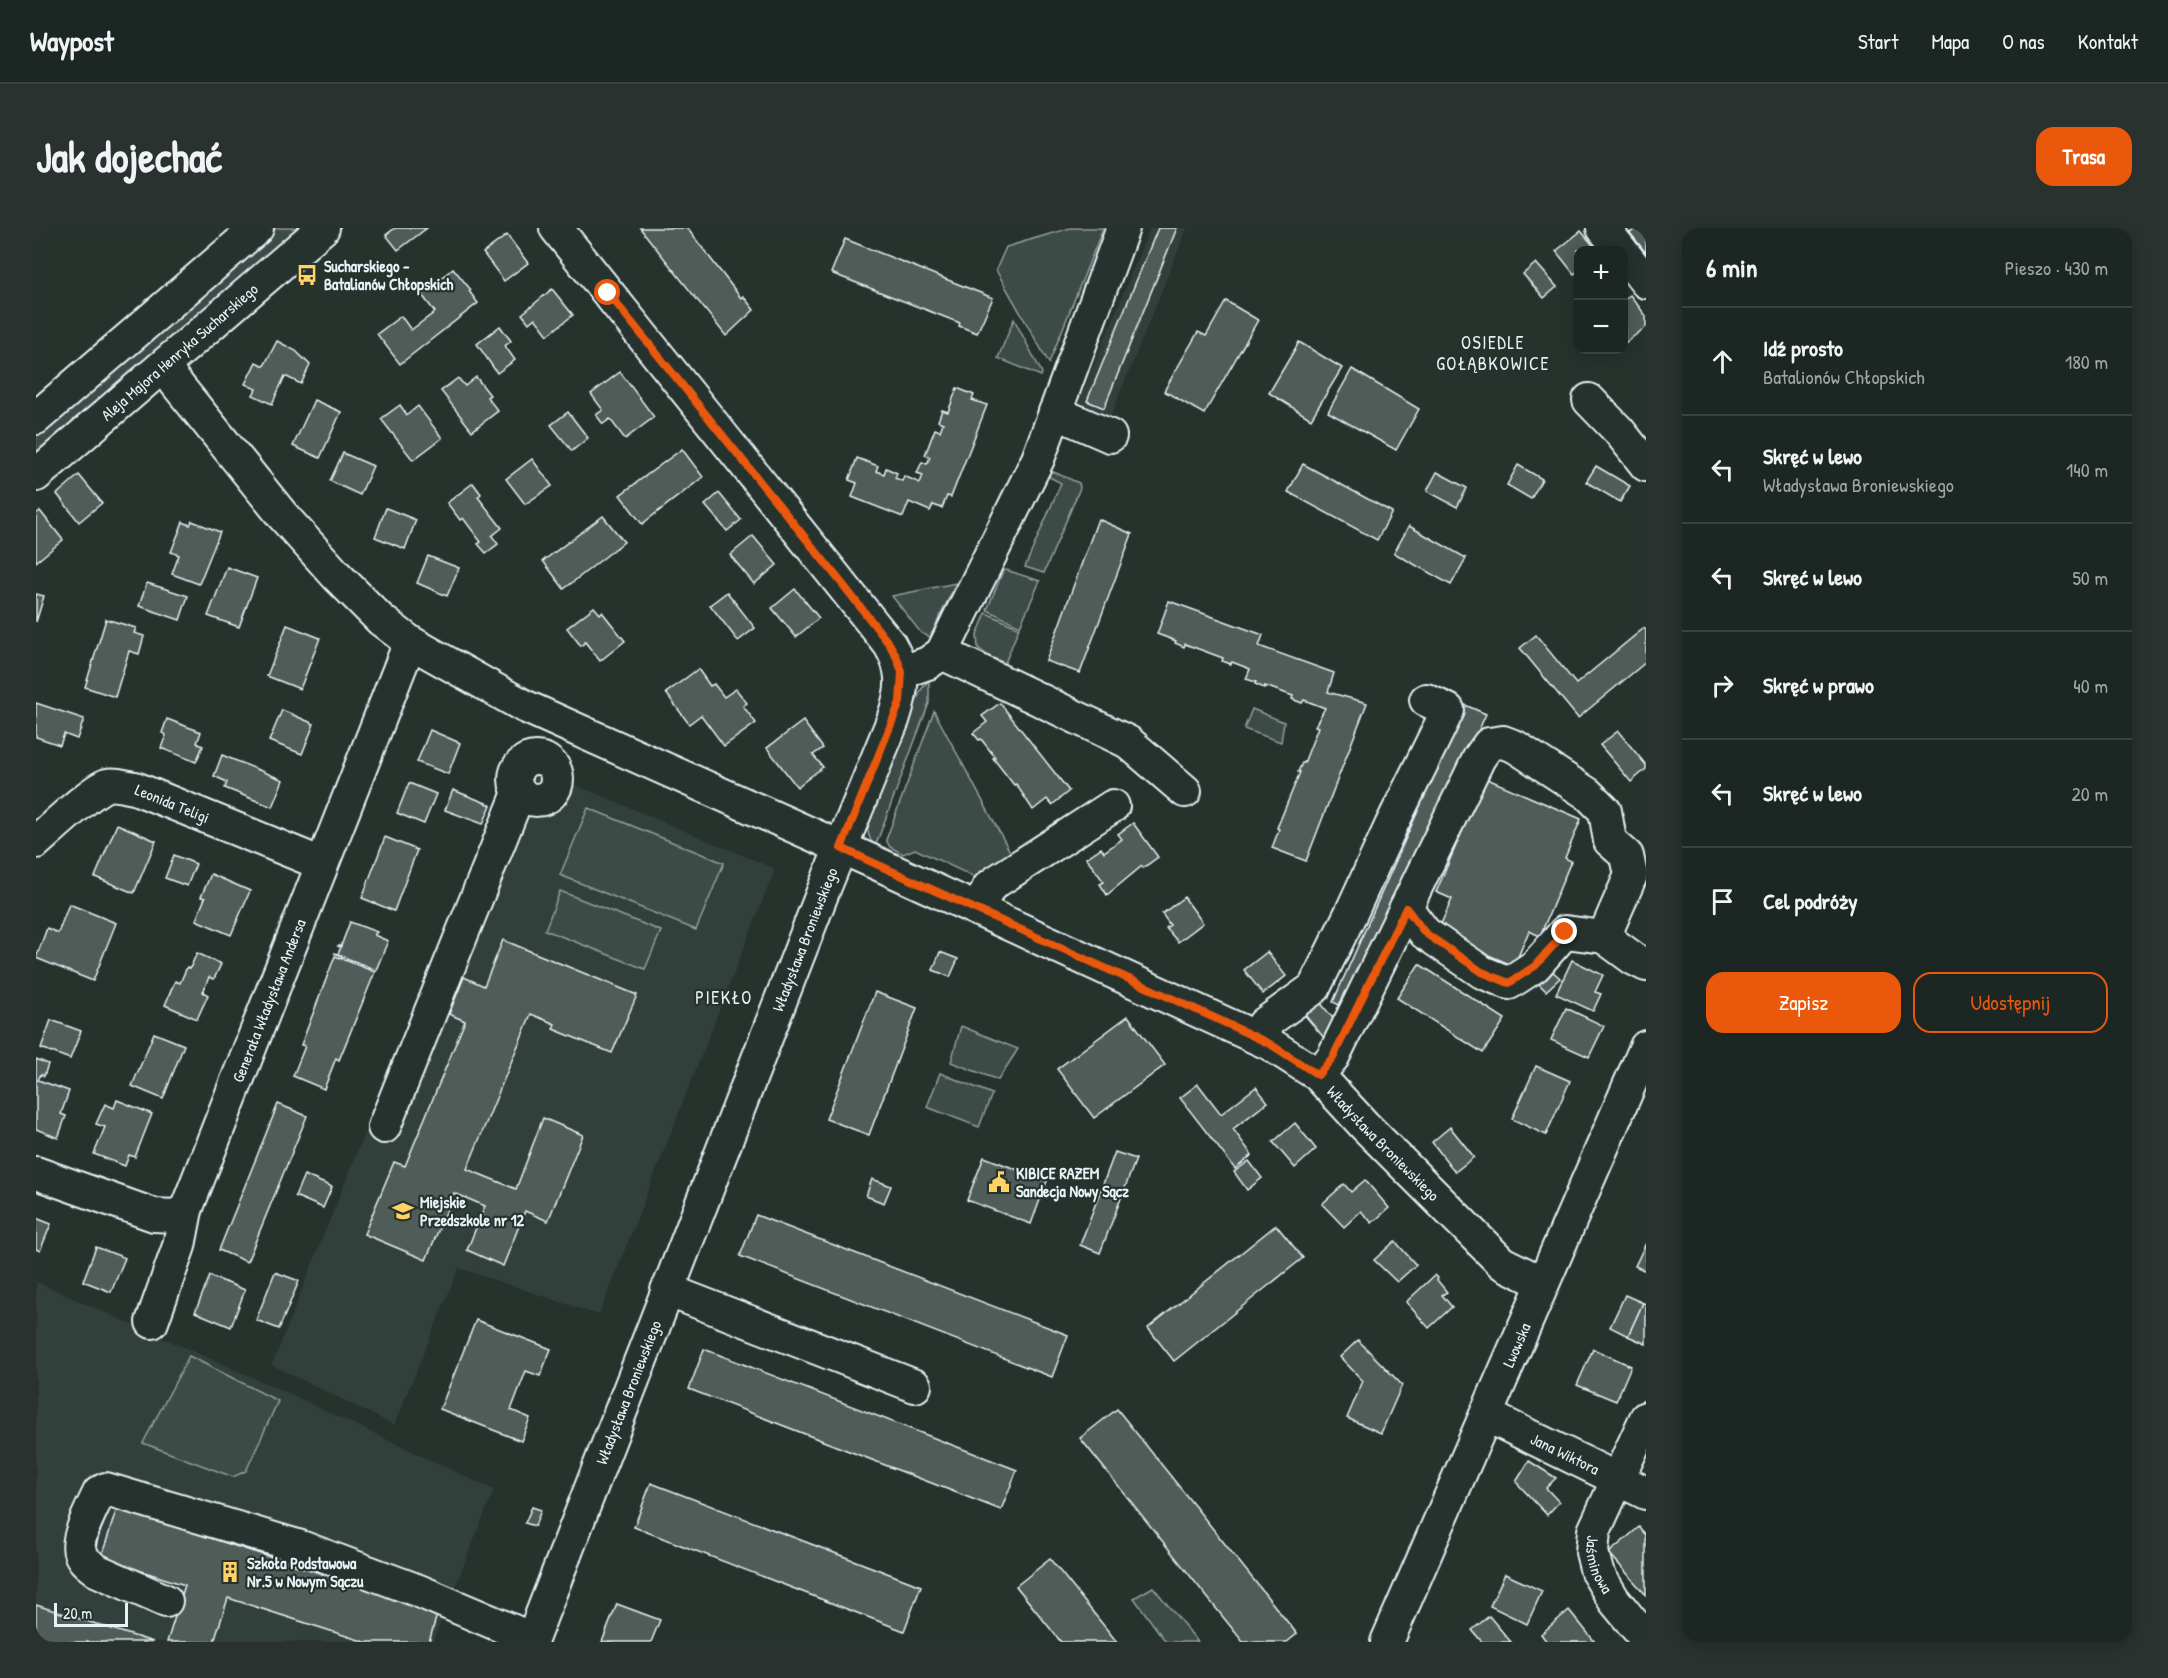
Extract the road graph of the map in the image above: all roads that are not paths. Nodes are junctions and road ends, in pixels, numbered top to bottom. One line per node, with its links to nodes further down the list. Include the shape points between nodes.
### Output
1 (257, 228): 12 (street)
2 (323, 228): 9 (street, Aleja Majora Henryka Sucharskiego)
3 (556, 228): 18 (street, via 890,645)
4 (1123, 228): 11 (street)
5 (1603, 228): 6 (street)
6 (1617, 246)
7 (1628, 260): 8 (street)
8 (1646, 282)
9 (163, 367): 15 (street, Aleja Majora Henryka Sucharskiego); 16 (street, via 283,516 381,620)
10 (1589, 400): 14 (street)
11 (1055, 412): 13 (street); 17 (street, via 1038,459)
12 (36, 418)
13 (1110, 436)
14 (1646, 465)
15 (36, 475)
16 (410, 642): 20 (street); 25 (street, Generała Władysława Andersa)
17 (942, 653): 18 (street, via 928,663); 21 (street, via 1128,742)
18 (902, 672): 24 (street, via 897,711)
19 (1426, 700): 30 (street, via 1448,710 1352,913 1314,988 1263,1024)
20 (552, 718): 24 (street); 33 (street, via 536,758 554,768 555,789 537,801 519,793)
21 (1185, 791)
22 (1113, 806): 27 (street, via 989,887)
23 (36, 842): 25 (street, Leonida Teligi, via 106,785 117,785 135,788)
24 (841, 848): 27 (street, Władysława Broniewskiego); 37 (street, Władysława Broniewskiego)
25 (322, 864): 35 (street, Generała Władysława Andersa)
26 (1406, 908): 28 (street, via 1425,933 1482,972 1509,983 1535,966 1565,932); 28 (street, via 1479,758 1489,744 1503,742 1588,794 1605,811 1610,841 1627,856 1631,875); 32 (street, via 1333,1057)
27 (978, 910): 30 (street, Władysława Broniewskiego)
28 (1604, 937): 29 (street)
29 (1646, 965)
30 (1256, 1037): 32 (street, Władysława Broniewskiego)
31 (1646, 1047): 36 (street, Lwowska)
32 (1318, 1075): 36 (street, Władysława Broniewskiego, via 1502,1263)
33 (384, 1127)
34 (36, 1173): 35 (street, via 154,1215 175,1216)
35 (186, 1210): 38 (street, Generała Władysława Andersa, via 179,1246)
36 (1543, 1283): 40 (street, Lwowska)
37 (667, 1290): 39 (street); 46 (street, Władysława Broniewskiego)
38 (152, 1322)
39 (915, 1386)
40 (1486, 1415): 42 (street, Jana Wiktora); 47 (street, Lwowska)
41 (1646, 1418): 42 (street, Jaśminowa)
42 (1618, 1479): 43 (street, Jana Wiktora); 45 (street, Jaśminowa, via 1594,1531 1592,1552 1597,1572 1614,1600)
43 (1646, 1493)
44 (165, 1601): 46 (street, via 96,1570 80,1552 79,1542 99,1493 106,1489 300,1547 419,1591)
45 (1646, 1639)
46 (531, 1641)
47 (1387, 1642)

